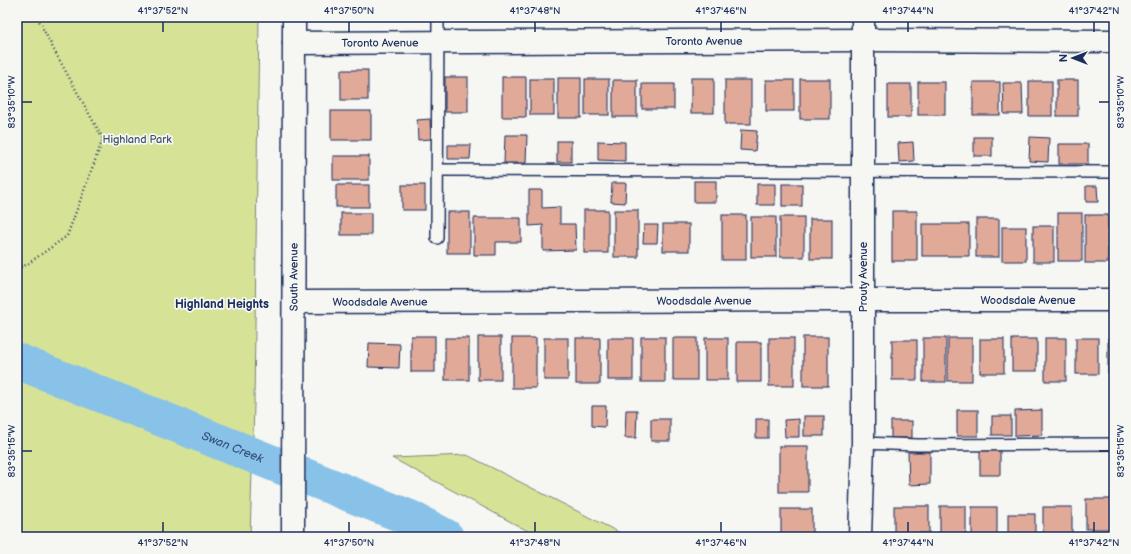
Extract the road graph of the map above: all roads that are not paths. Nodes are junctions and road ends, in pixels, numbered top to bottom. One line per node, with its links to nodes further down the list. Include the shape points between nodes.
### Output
1 (294, 17): 7 (street, South Avenue)
2 (438, 17): 6 (lane)
3 (863, 17): 4 (street, Prouty Avenue)
4 (863, 40): 5 (street, Toronto Avenue); 6 (street, Toronto Avenue); 9 (street, Prouty Avenue)
5 (1114, 41)
6 (438, 42): 7 (street, Toronto Avenue); 8 (lane)
7 (294, 43): 14 (street, South Avenue)
8 (438, 170): 9 (lane); 11 (lane)
9 (863, 172): 10 (lane); 12 (street, Prouty Avenue)
10 (1114, 172)
11 (437, 238)
12 (863, 300): 13 (street, Woodsdale Avenue); 14 (street, Woodsdale Avenue); 15 (street, Prouty Avenue)
13 (1114, 300)
14 (294, 302): 17 (street, South Avenue)
15 (863, 443): 16 (lane); 18 (street, Prouty Avenue)
16 (1114, 444)
17 (293, 534)
18 (860, 537)

